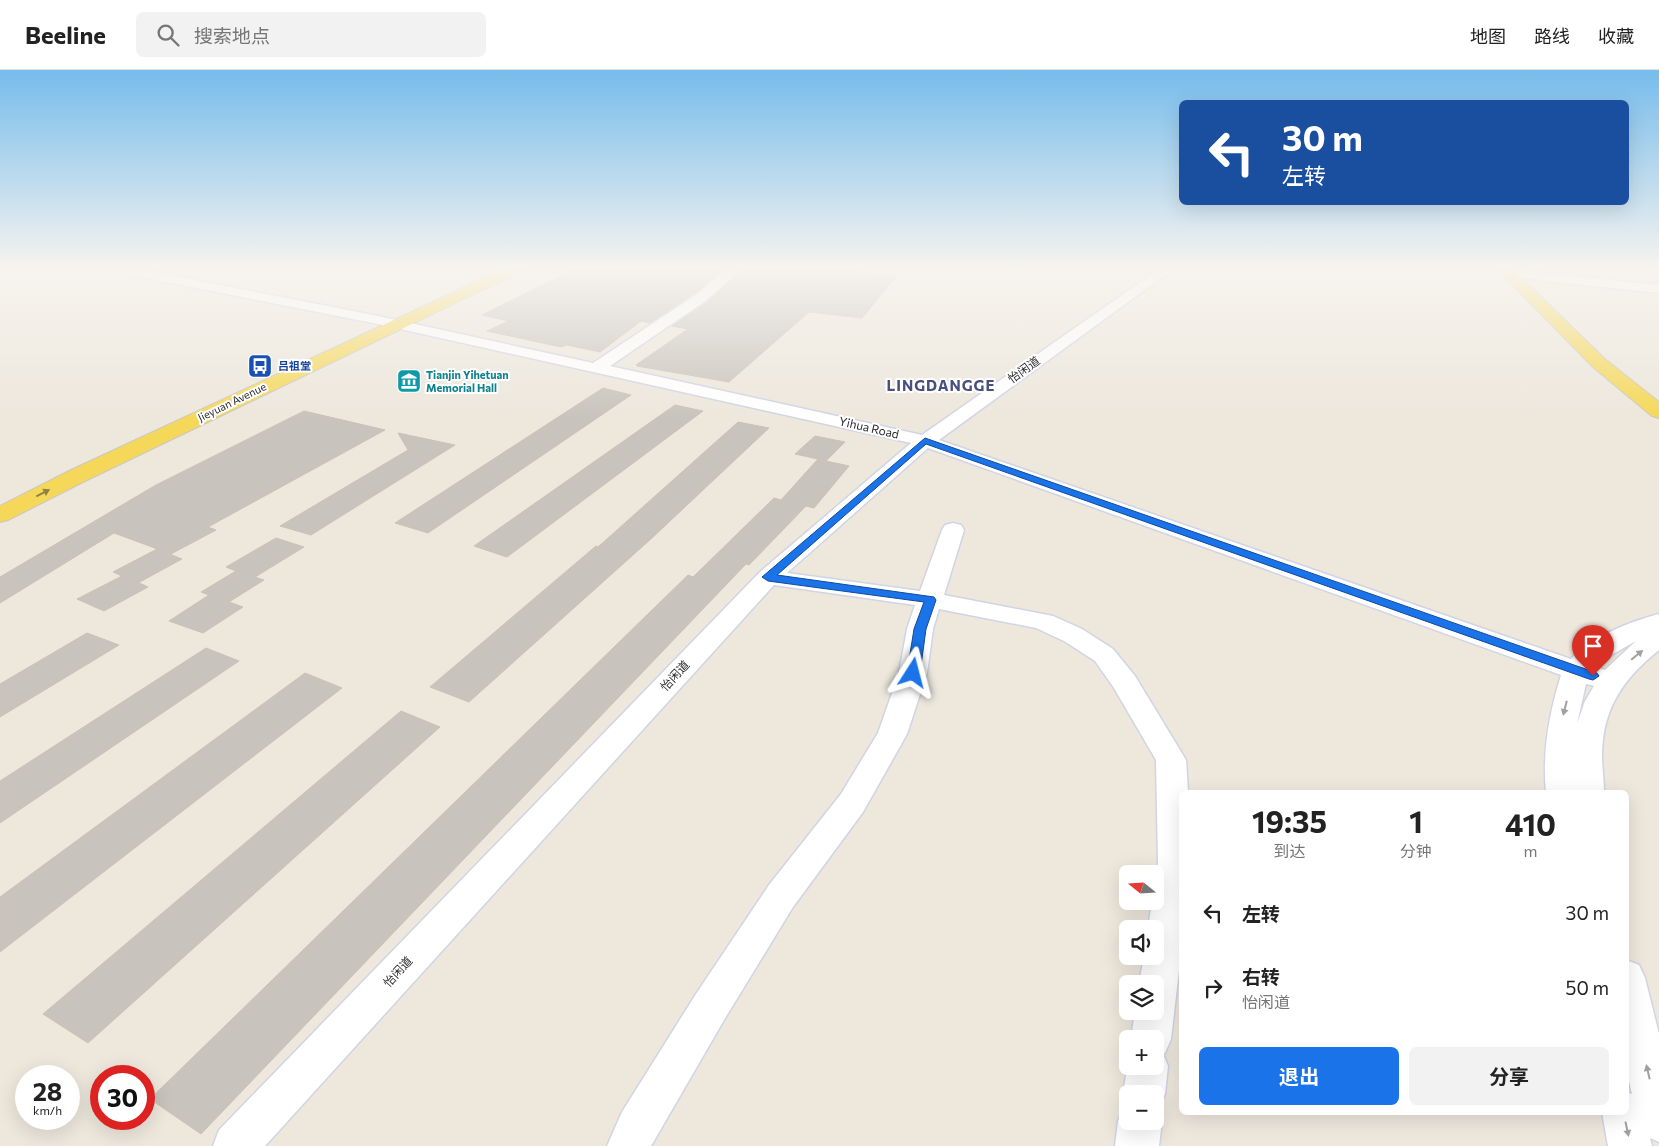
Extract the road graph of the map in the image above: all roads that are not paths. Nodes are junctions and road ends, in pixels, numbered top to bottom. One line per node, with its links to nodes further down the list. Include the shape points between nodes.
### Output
1 (363, 317): 7 (street, Yihua Road)
2 (396, 317): 7 (main road, Jieyuan Avenue)
3 (398, 317): 7 (main road, Jieyuan Avenue)
4 (672, 317): 8 (street)
5 (1099, 317): 10 (street, 怡闲道)
6 (1553, 317): 9 (main road, via 1600,364)
7 (387, 322): 8 (street, Yihua Road); 11 (main road, Jieyuan Avenue); 12 (main road, Jieyuan Avenue, one-way to 7)
8 (598, 367): 10 (street, Yihua Road)
9 (1659, 412)
10 (925, 441): 14 (street, 怡闲道); 18 (street, Yihua Road)
11 (79, 456)
12 (0, 515)
13 (953, 530): 15 (street)
14 (768, 577): 15 (street); 27 (street, 怡闲道)
15 (930, 600): 22 (street, via 1044,622 1073,635 1104,655 1125,683 1170,760 1175,862); 28 (street, via 920,629 913,673 892,734 852,803 771,911 642,1118)
16 (1659, 622): 18 (street, via 1634,631 1596,653)
17 (1659, 638): 19 (street, one-way to 17, via 1623,666)
18 (1576, 670): 19 (street, Yihua Road); 20 (street, one-way to 20, via 1563,712 1559,765)
19 (1610, 682): 21 (street, via 1594,708 1587,745)
20 (1561, 790)
21 (1589, 790)
22 (1160, 975)
23 (1629, 991): 25 (street, one-way to 23)
24 (1624, 1115): 30 (street, one-way to 30)
25 (1659, 1120)
26 (1139, 1130): 29 (street)
27 (235, 1146)
28 (629, 1146)
29 (1137, 1146)
30 (1630, 1146)

